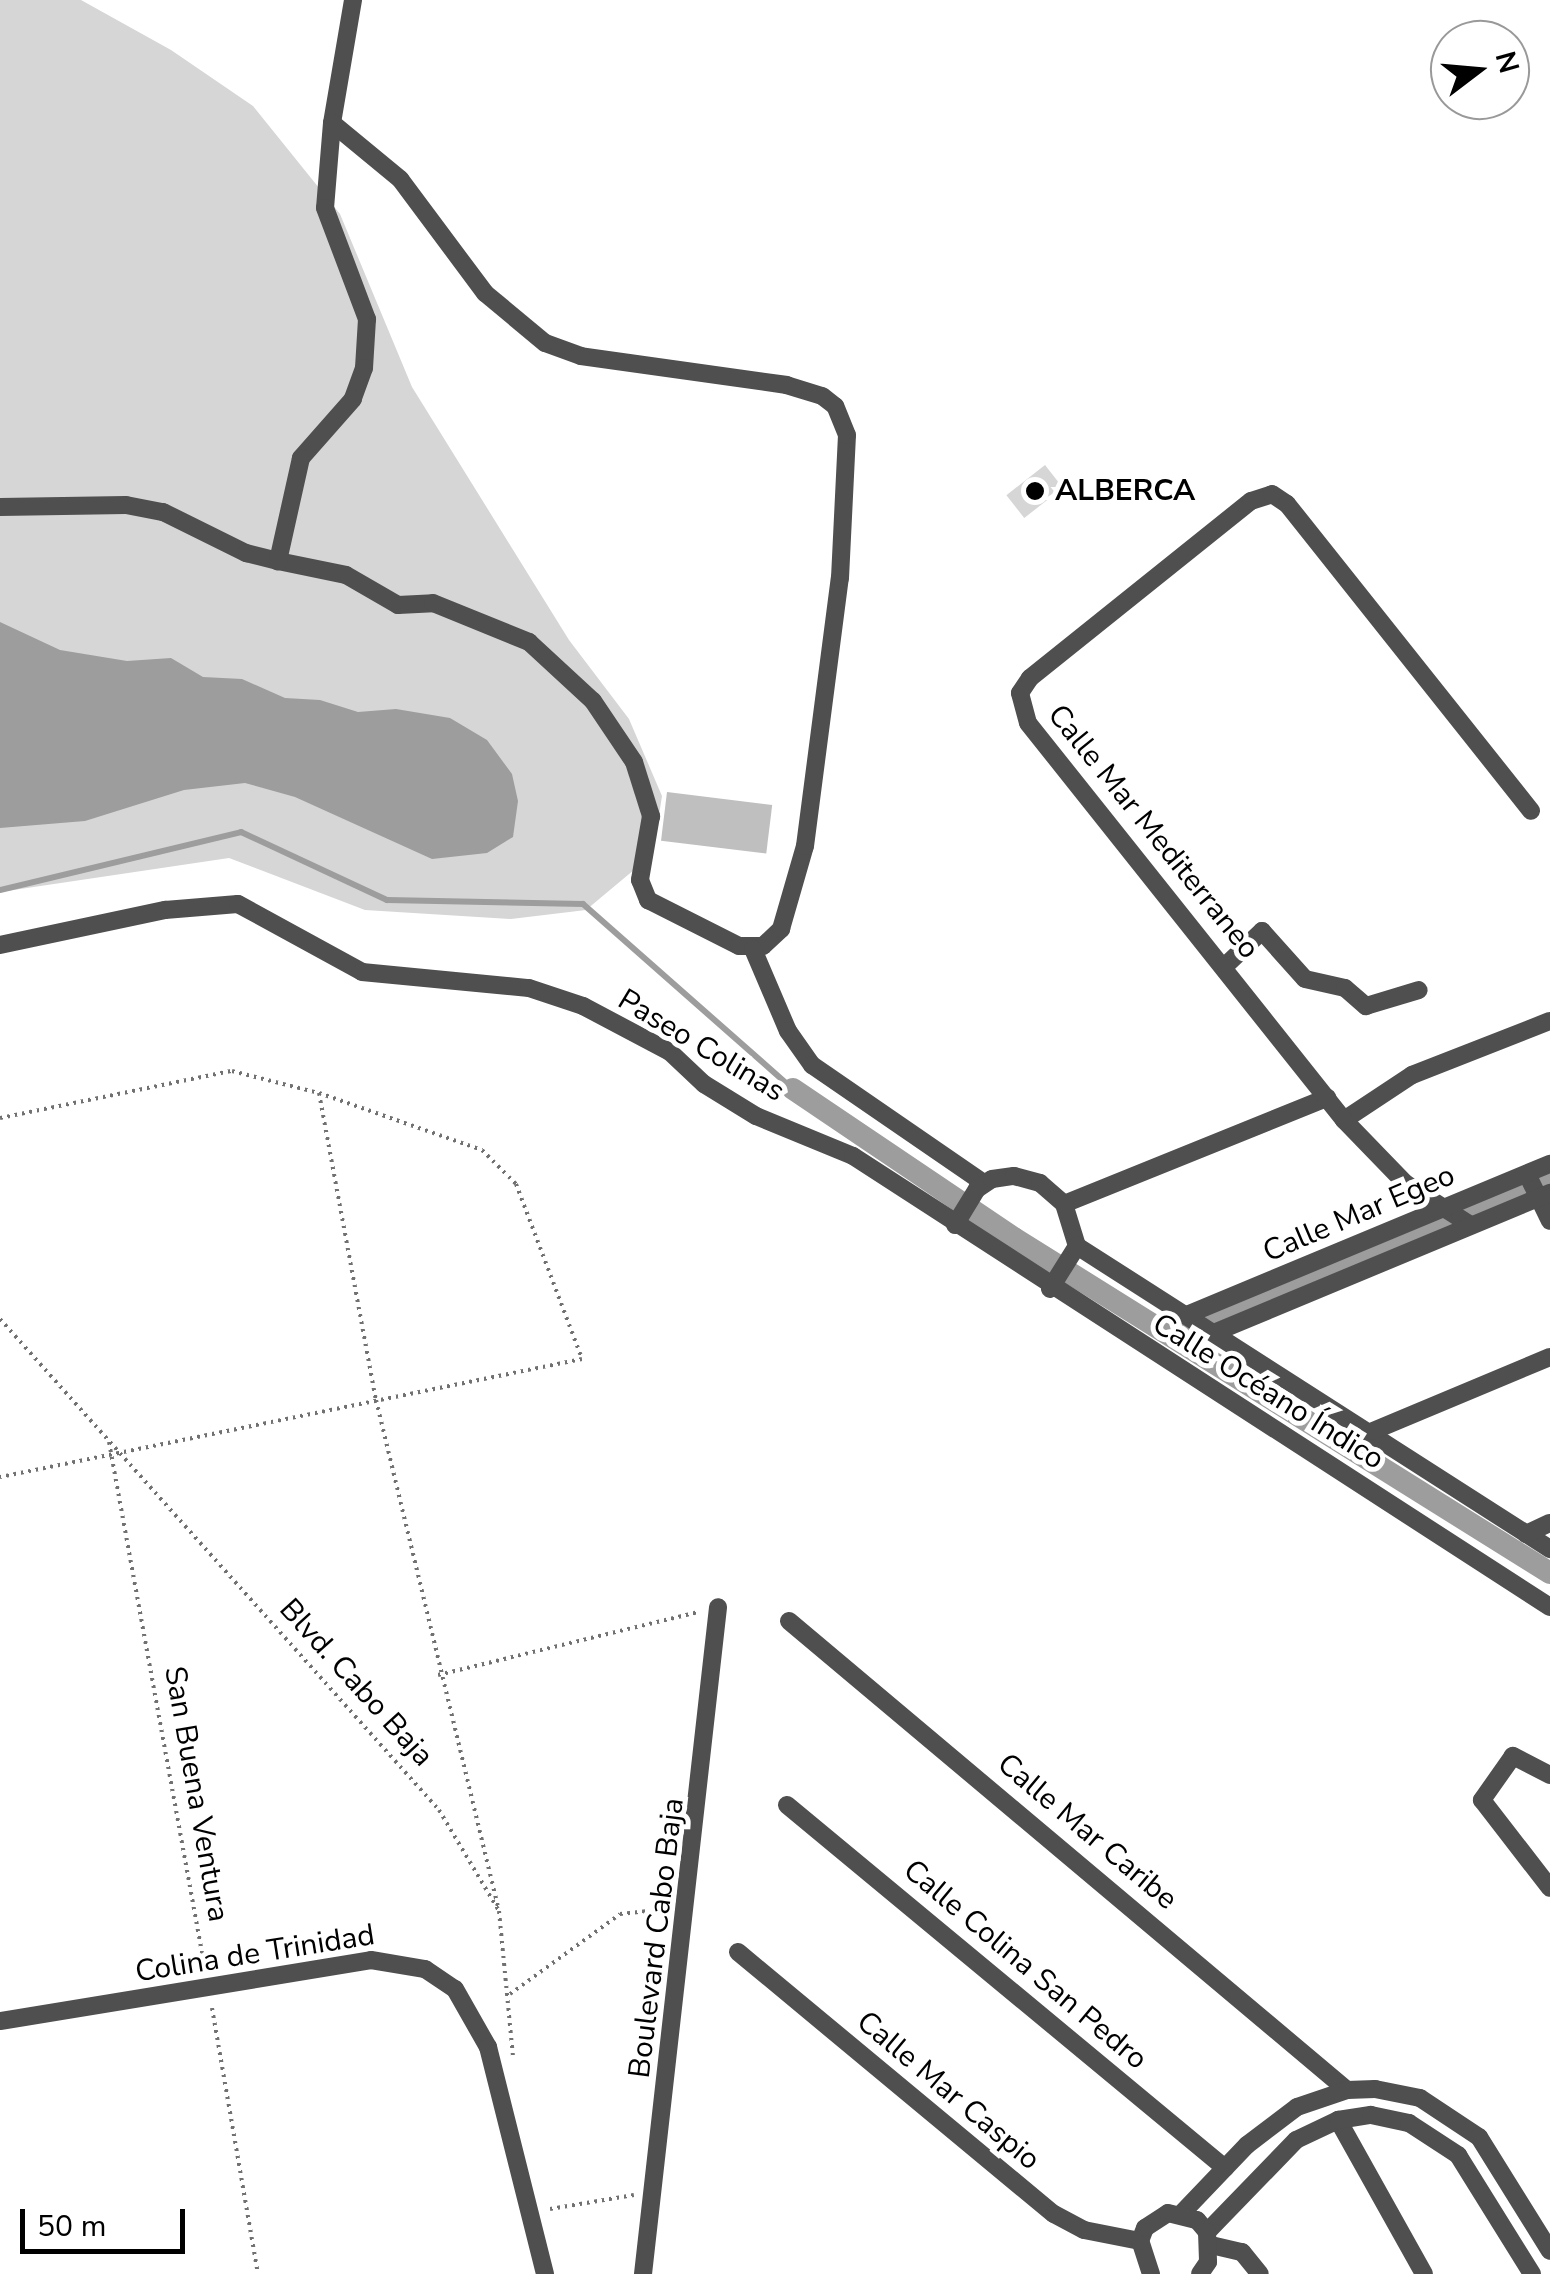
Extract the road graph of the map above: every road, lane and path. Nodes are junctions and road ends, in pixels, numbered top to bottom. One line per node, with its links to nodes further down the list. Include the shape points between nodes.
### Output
1 (352, 0): 2 (street)
2 (332, 124): 4 (street, via 325,208 368,336 353,399 301,458); 7 (street, via 400,178 486,293 536,337 581,356 804,388 835,406 843,420 848,456 840,578 805,846 781,929)
3 (0, 507): 4 (street, via 146,508)
4 (278, 561): 7 (street, via 346,574 398,605 433,604 545,652 592,701 634,762 651,816 640,880 648,900)
5 (1531, 810): 8 (street, Calle Mar Mediterraneo, via 1287,504 1272,494 1251,501 1020,693 1028,723)
6 (0, 945): 21 (street, Paseo Colinas, via 165,910 238,904 362,972 529,988 583,1006 670,1052 719,1095 853,1156)
7 (753, 948): 17 (street, Paseo Colinas, via 788,1031 812,1065)
8 (1225, 966): 9 (street, via 1262,931 1305,979 1345,988 1366,1006); 12 (street, Calle Mar Mediterraneo)
9 (1420, 990)
10 (1550, 1021): 14 (street, via 1412,1075)
11 (319, 1093): 13 (path, via 232,1071); 29 (path); 29 (path, via 482,1150 516,1184 582,1360)
12 (1327, 1098): 14 (street, Calle Mar Mediterraneo); 19 (street)
13 (0, 1118)
14 (1344, 1120): 20 (street, Calle Mar Mediterraneo, via 1404,1183)
15 (1550, 1164): 16 (street, Calle Mar Egeo)
16 (1527, 1175): 18 (street); 20 (street, Calle Mar Egeo)
17 (978, 1190): 19 (street, via 1026,1177); 21 (street)
18 (1543, 1195): 22 (street); 23 (street, Calle Mar Egeo)
19 (1064, 1204): 24 (street)
20 (1442, 1209): 23 (street, Calle Mar Mediterraneo); 25 (street, Calle Mar Egeo)
21 (957, 1220): 24 (street, Calle Océano Índico)
22 (1550, 1221)
23 (1468, 1224): 27 (street, Calle Mar Egeo)
24 (1064, 1267): 25 (street, Calle Océano Índico); 39 (street, Calle Océano Índico)
25 (1190, 1315): 27 (street, Calle Océano Índico)
26 (0, 1320): 31 (path, Blvd. Cabo Baja)
27 (1215, 1332): 30 (street, Calle Océano Índico)
28 (1550, 1357): 30 (street)
29 (376, 1400): 32 (path); 41 (path)
30 (1373, 1432): 36 (street, Calle Océano Índico)
31 (109, 1440): 32 (path, Blvd. Cabo Baja); 33 (path, San Buena Ventura)
32 (121, 1454): 33 (path); 46 (path, Blvd. Cabo Baja, via 438,1810)
33 (112, 1456): 34 (path); 48 (path, San Buena Ventura)
34 (0, 1477)
35 (1550, 1524): 36 (street)
36 (1526, 1534): 37 (street, Calle Océano Índico)
37 (1550, 1549)
38 (718, 1607): 41 (path); 45 (street, Boulevard Cabo Baja)
39 (1550, 1607)
40 (789, 1621): 52 (street, Calle Mar Caribe)
41 (438, 1675): 46 (path)
42 (1550, 1775): 44 (street, via 1510,1757 1482,1800)
43 (788, 1804): 54 (street, Calle Colina San Pedro)
44 (1550, 1888)
45 (686, 1907): 49 (path, via 620,1914); 55 (street, Boulevard Cabo Baja)
46 (499, 1912): 49 (path, Blvd. Cabo Baja)
47 (738, 1952): 59 (street, Calle Mar Caspio, via 1054,2214 1084,2230)
48 (209, 1989): 50 (street, Colina de Trinidad); 56 (street, Colina de Trinidad, via 371,1960 403,1962 440,1976 480,2029); 61 (path, San Buena Ventura)
49 (510, 1994): 51 (path, Blvd. Cabo Baja)
50 (0, 2021)
51 (514, 2073)
52 (1347, 2090): 54 (street, via 1296,2107); 60 (street, via 1402,2093 1460,2119 1495,2158)
53 (1338, 2120): 58 (street, via 1296,2140); 67 (street); 68 (street, via 1391,2118 1444,2144 1471,2174)
54 (1226, 2168): 57 (street)
55 (654, 2192): 56 (path); 63 (street, Boulevard Cabo Baja)
56 (532, 2212): 62 (street)
57 (1182, 2214): 58 (street); 59 (street, via 1156,2218)
58 (1209, 2239): 65 (street); 66 (street, via 1242,2252)
59 (1140, 2241): 64 (street)
60 (1550, 2251)
61 (258, 2274)
62 (545, 2274)
63 (643, 2274)
64 (1151, 2274)
65 (1200, 2274)
66 (1260, 2274)
67 (1424, 2274)
68 (1532, 2274)

